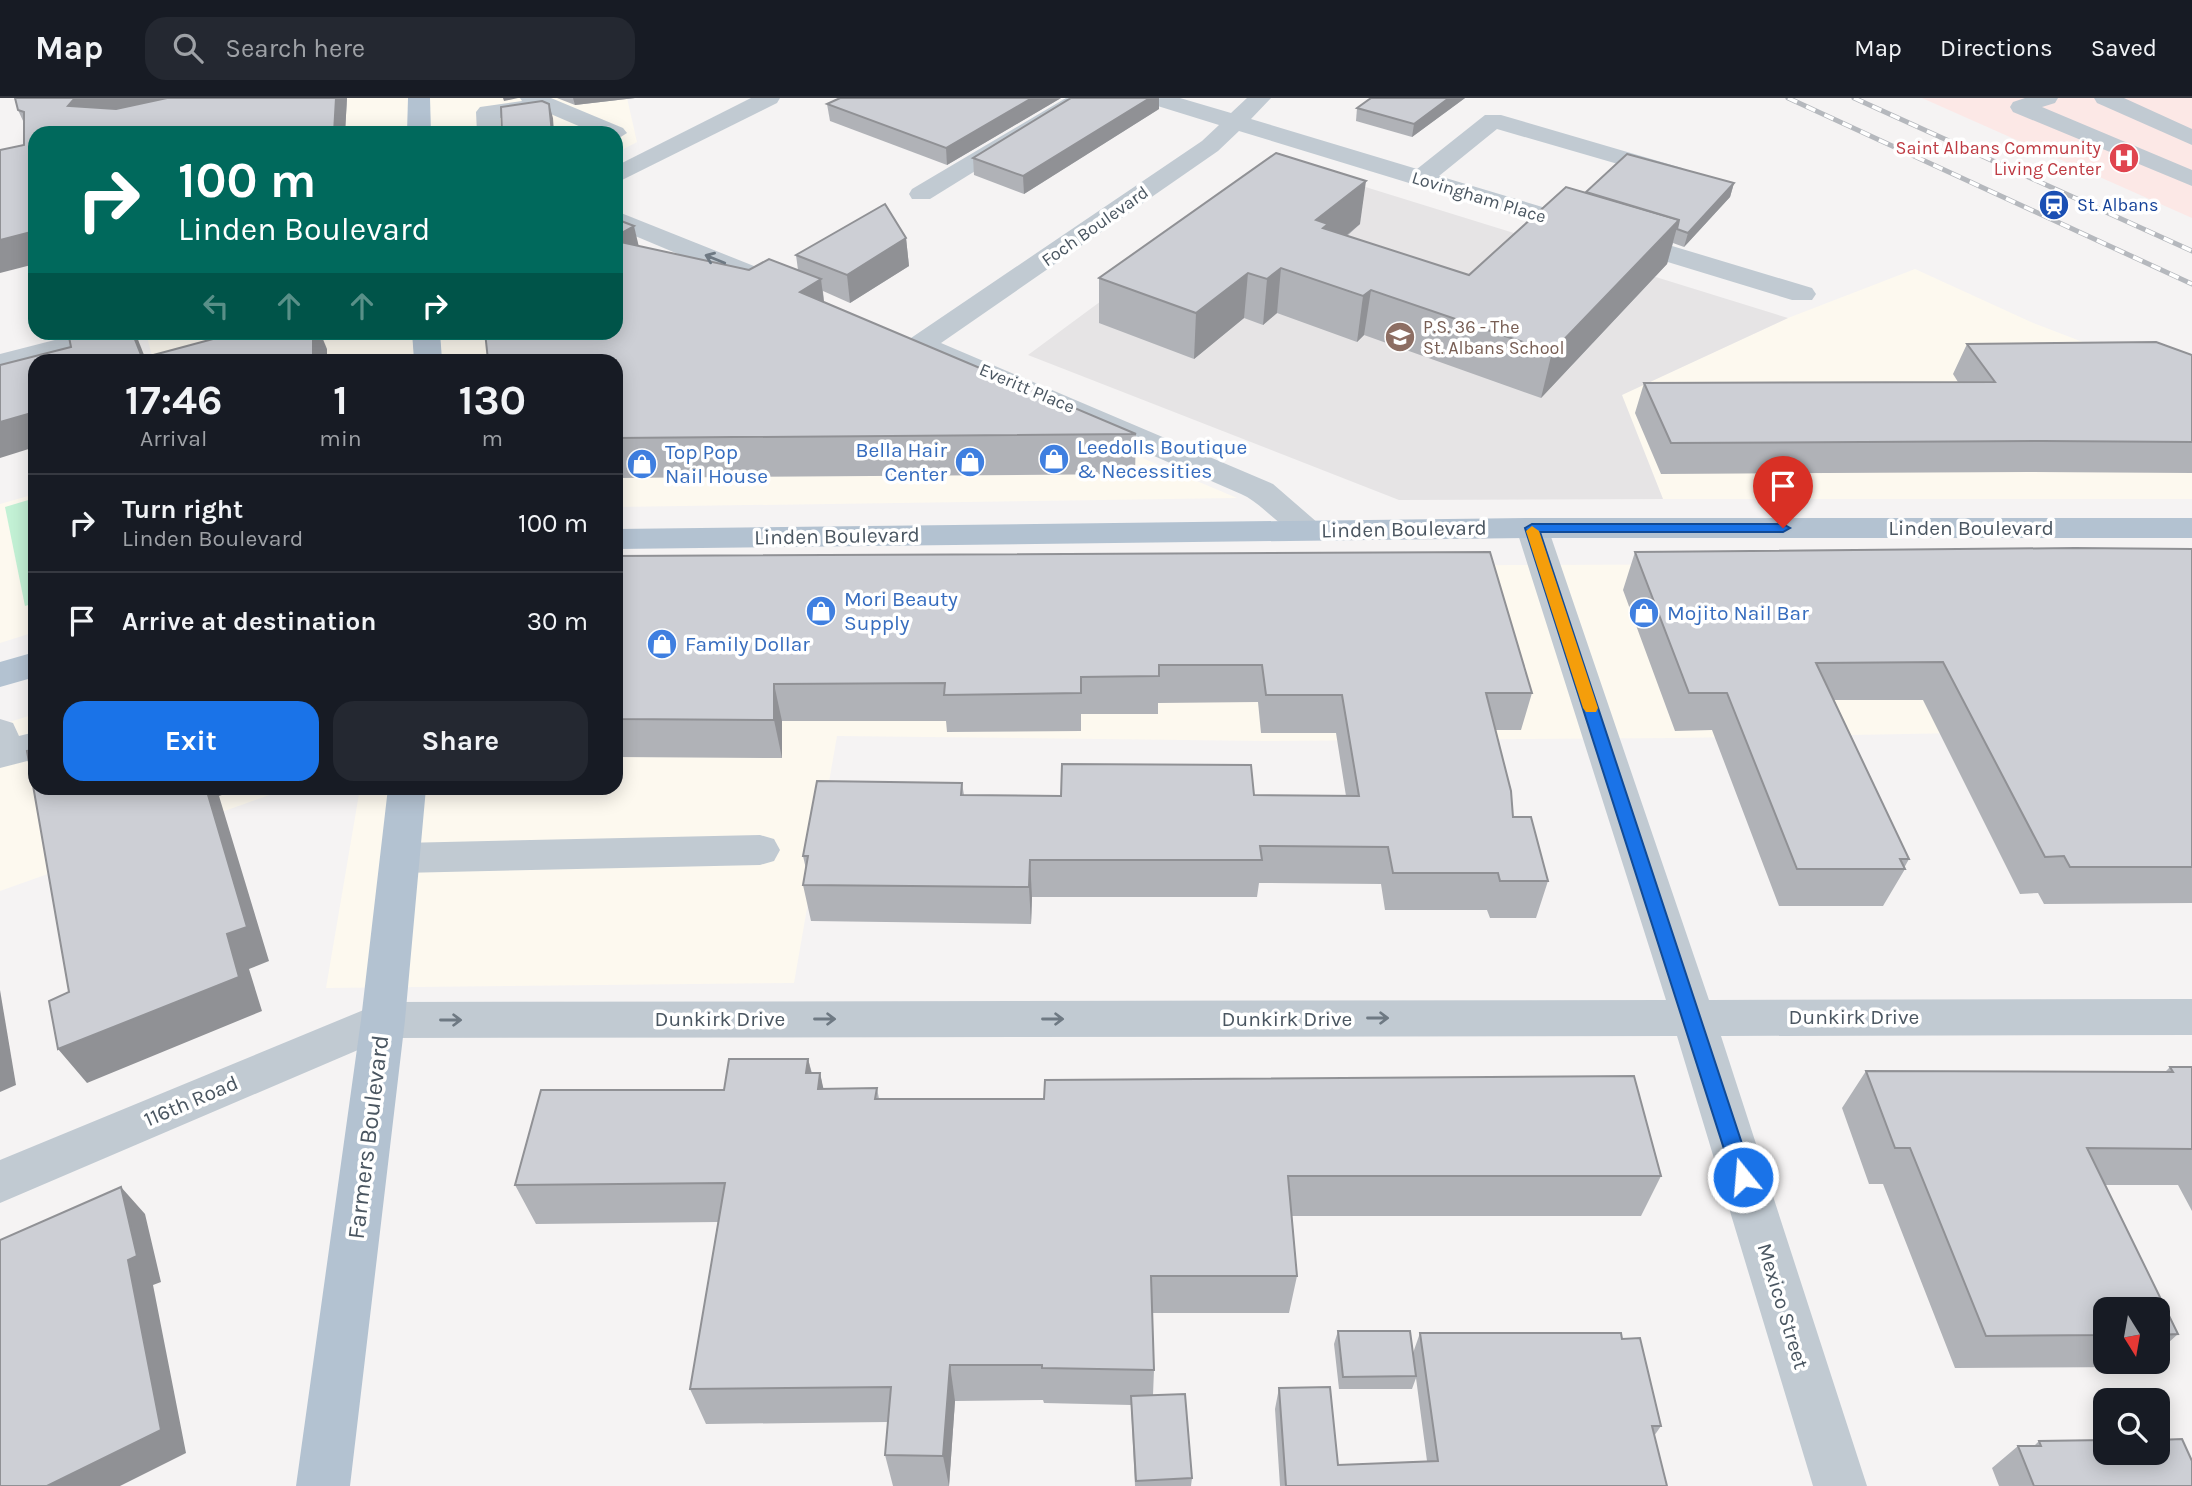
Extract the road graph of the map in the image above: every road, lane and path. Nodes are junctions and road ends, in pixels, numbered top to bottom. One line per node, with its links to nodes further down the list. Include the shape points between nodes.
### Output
1 (419, 98): 12 (main road)
2 (769, 98): 17 (street)
3 (1082, 98): 22 (street)
4 (1156, 98): 11 (street, Lovingham Place)
5 (1261, 98): 11 (street, Foch Boulevard)
6 (2047, 98): 19 (street, via 2021,107)
7 (2105, 98): 16 (street)
8 (541, 101): 13 (street, via 488,112); 14 (street)
9 (1512, 106): 10 (street)
10 (1493, 120): 20 (street); 21 (street)
11 (1234, 123): 20 (street, Lovingham Place); 26 (street, Foch Boulevard, via 1210,146)
12 (419, 126)
13 (489, 126)
14 (599, 126)
15 (623, 136): 17 (street)
16 (2192, 138)
17 (662, 153): 18 (street)
18 (623, 172)
19 (2192, 178)
20 (1420, 179): 24 (street, Lovingham Place)
21 (1696, 179)
22 (921, 194)
23 (623, 222): 25 (street, one-way to 23)
24 (1802, 294)
25 (807, 297)
26 (908, 339): 33 (street, Everitt Place, via 1262,491)
27 (90, 340): 28 (street)
28 (35, 354)
29 (28, 356): 30 (street)
30 (0, 363)
31 (1532, 528): 32 (main road, Linden Boulevard); 33 (main road, Linden Boulevard); 42 (street, Mexico Street)
32 (2192, 528)
33 (1310, 530): 34 (main road, Linden Boulevard)
34 (623, 539)
35 (28, 666): 36 (main road)
36 (0, 675)
37 (0, 732): 38 (street, via 4,756)
38 (28, 747)
39 (406, 795): 41 (main road, Farmers Boulevard)
40 (760, 850): 41 (street)
41 (401, 858): 44 (main road, Farmers Boulevard)
42 (1693, 1017): 43 (street, Dunkirk Drive); 44 (street, Dunkirk Drive, one-way to 42); 47 (street, Mexico Street)
43 (2192, 1017)
44 (383, 1020): 45 (street, 116th Road); 46 (main road, Farmers Boulevard)
45 (0, 1182)
46 (323, 1486)
47 (1840, 1486)

